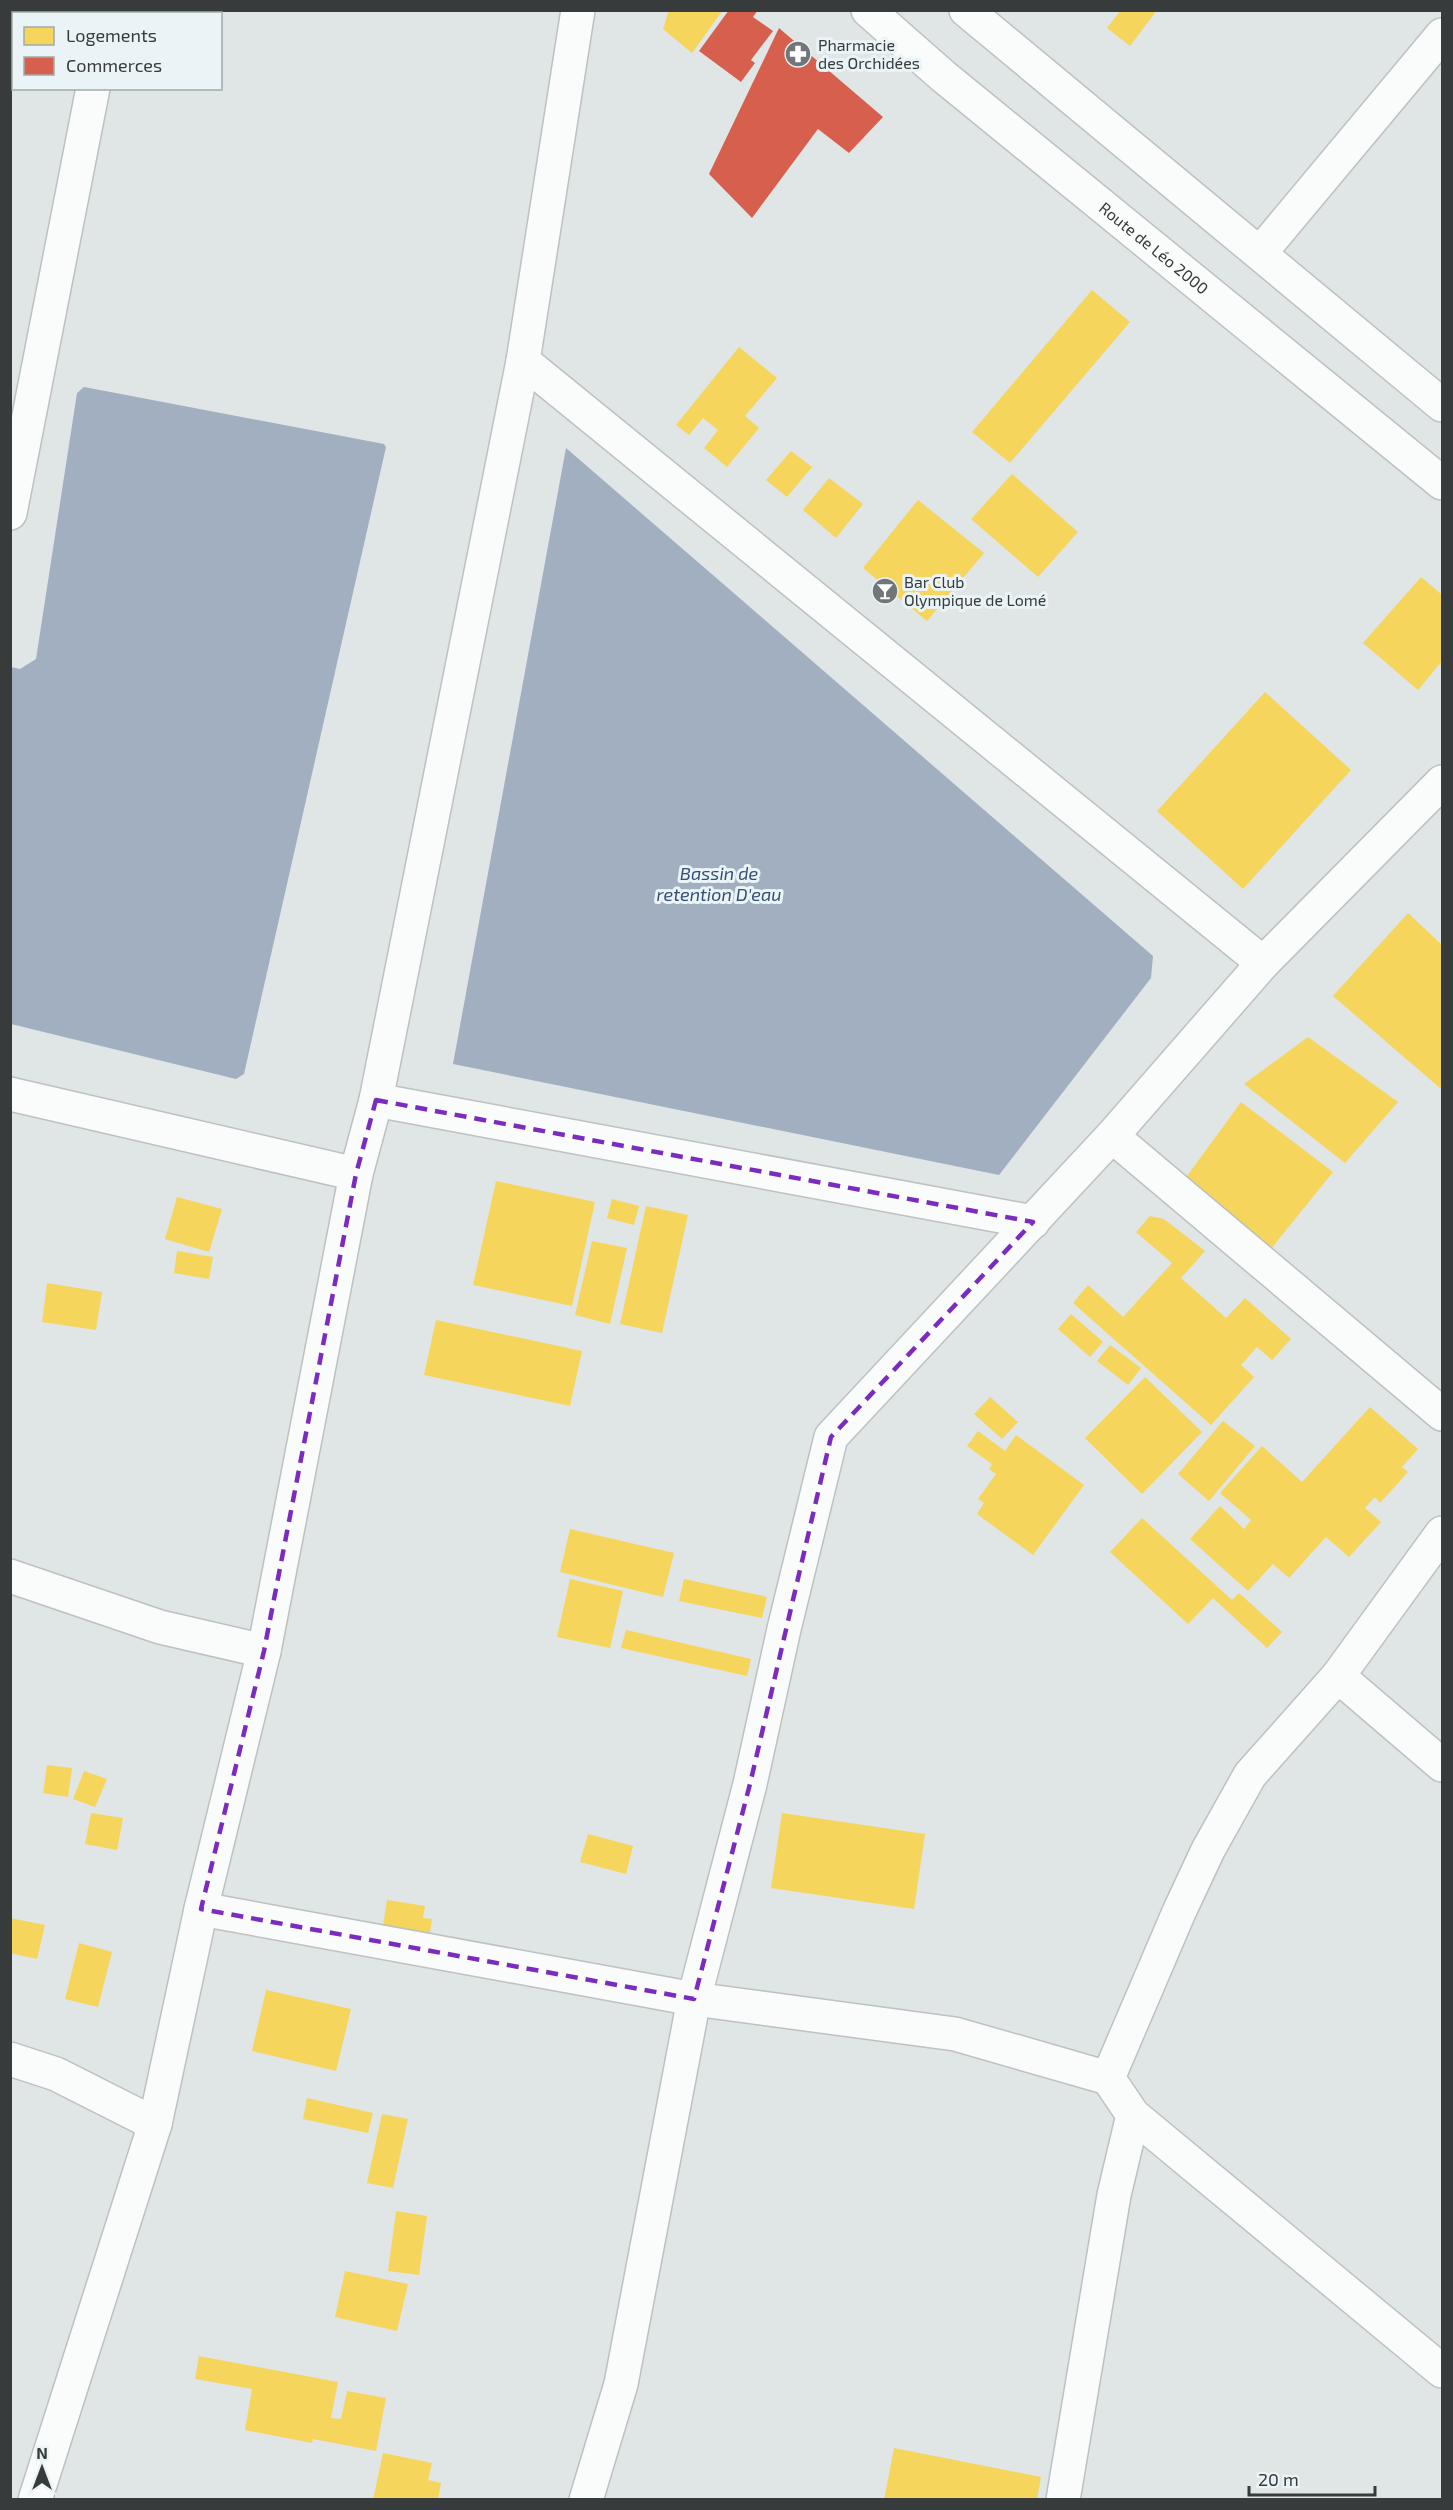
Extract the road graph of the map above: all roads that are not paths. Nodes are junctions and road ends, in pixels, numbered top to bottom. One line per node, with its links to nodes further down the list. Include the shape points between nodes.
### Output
1 (578, 10): 7 (street)
2 (868, 10): 9 (street, Route de Léo 2000, via 943,76)
3 (966, 10): 6 (street)
4 (1443, 36): 6 (street)
5 (93, 90): 10 (street)
6 (1260, 253): 8 (street)
7 (523, 361): 12 (street); 14 (street)
8 (1443, 405)
9 (1443, 483)
10 (10, 513)
11 (1443, 782): 12 (street)
12 (1263, 963): 15 (street)
13 (10, 1094): 16 (street)
14 (376, 1100): 16 (street); 17 (street)
15 (1112, 1136): 17 (street); 18 (street)
16 (356, 1174): 21 (street)
17 (1034, 1222): 25 (street, via 831,1437 750,1784)
18 (1443, 1414)
19 (1443, 1533): 22 (street)
20 (10, 1576): 21 (street, via 160,1627)
21 (264, 1651): 24 (street)
22 (1338, 1676): 23 (street); 27 (street, via 1250,1774 1183,1902)
23 (1443, 1765)
24 (201, 1909): 25 (street); 29 (street)
25 (694, 1999): 27 (street, via 955,2034); 32 (street, via 621,2384)
26 (10, 2059): 29 (street, via 56,2073)
27 (1108, 2078): 28 (street)
28 (1132, 2115): 30 (street); 33 (street, via 1114,2195)
29 (155, 2124): 31 (street)
30 (1443, 2371)
31 (35, 2499)
32 (586, 2499)
33 (1063, 2499)

